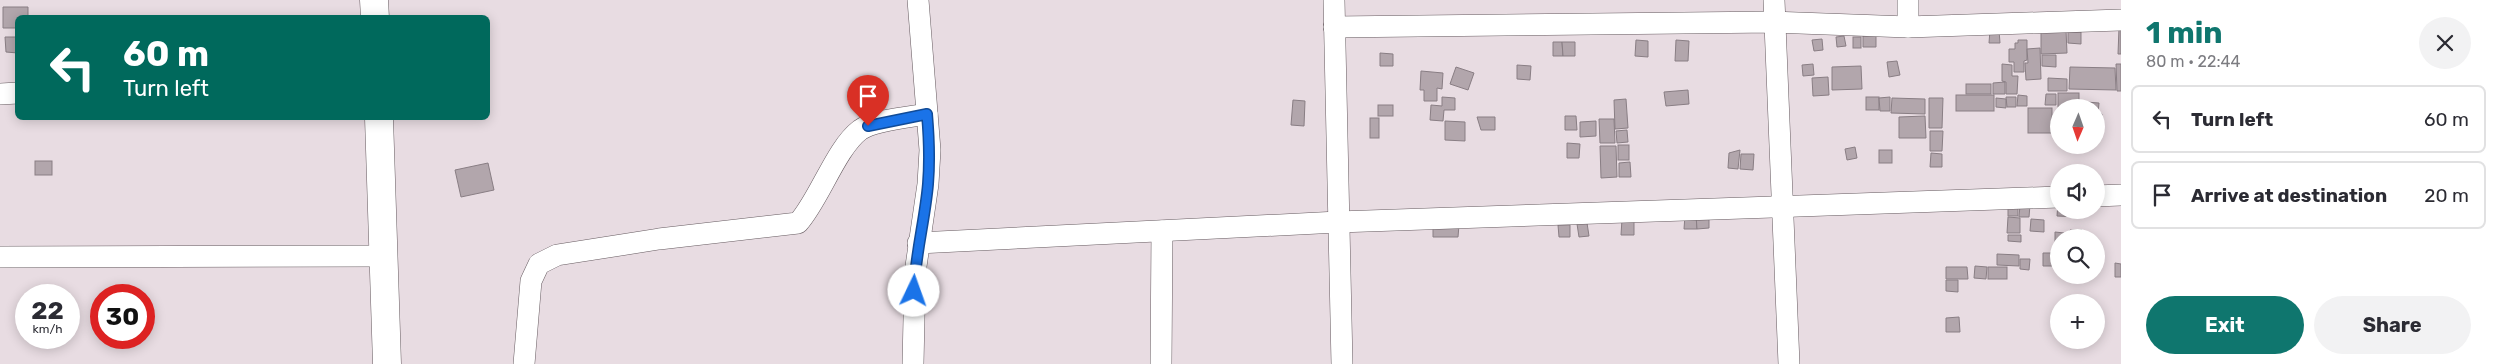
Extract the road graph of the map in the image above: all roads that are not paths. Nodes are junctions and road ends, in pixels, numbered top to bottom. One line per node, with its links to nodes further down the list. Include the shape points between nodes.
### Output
1 (374, 0): 6 (main road)
2 (918, 0): 13 (street)
3 (1334, 0): 9 (street)
4 (1774, 0): 8 (street)
5 (1908, 0): 10 (street)
6 (375, 15)
7 (2121, 20): 10 (street)
8 (1774, 22): 9 (street); 10 (street); 18 (street)
9 (1334, 27): 19 (street)
10 (1908, 27)
11 (15, 93): 12 (street)
12 (0, 94)
13 (927, 114): 21 (street, via 928,184); 25 (street, via 860,130 848,143 798,223 557,255 539,264 532,281)
14 (379, 120): 22 (main road)
15 (2121, 195): 16 (street)
16 (2105, 196)
17 (2050, 197): 18 (street)
18 (1782, 206): 19 (street); 29 (street)
19 (1338, 222): 20 (street); 28 (street)
20 (1162, 231): 21 (street); 27 (street)
21 (918, 244): 26 (street)
22 (384, 256): 23 (street); 24 (main road)
23 (0, 257)
24 (387, 364)
25 (524, 364)
26 (913, 364)
27 (1161, 364)
28 (1342, 364)
29 (1789, 364)

